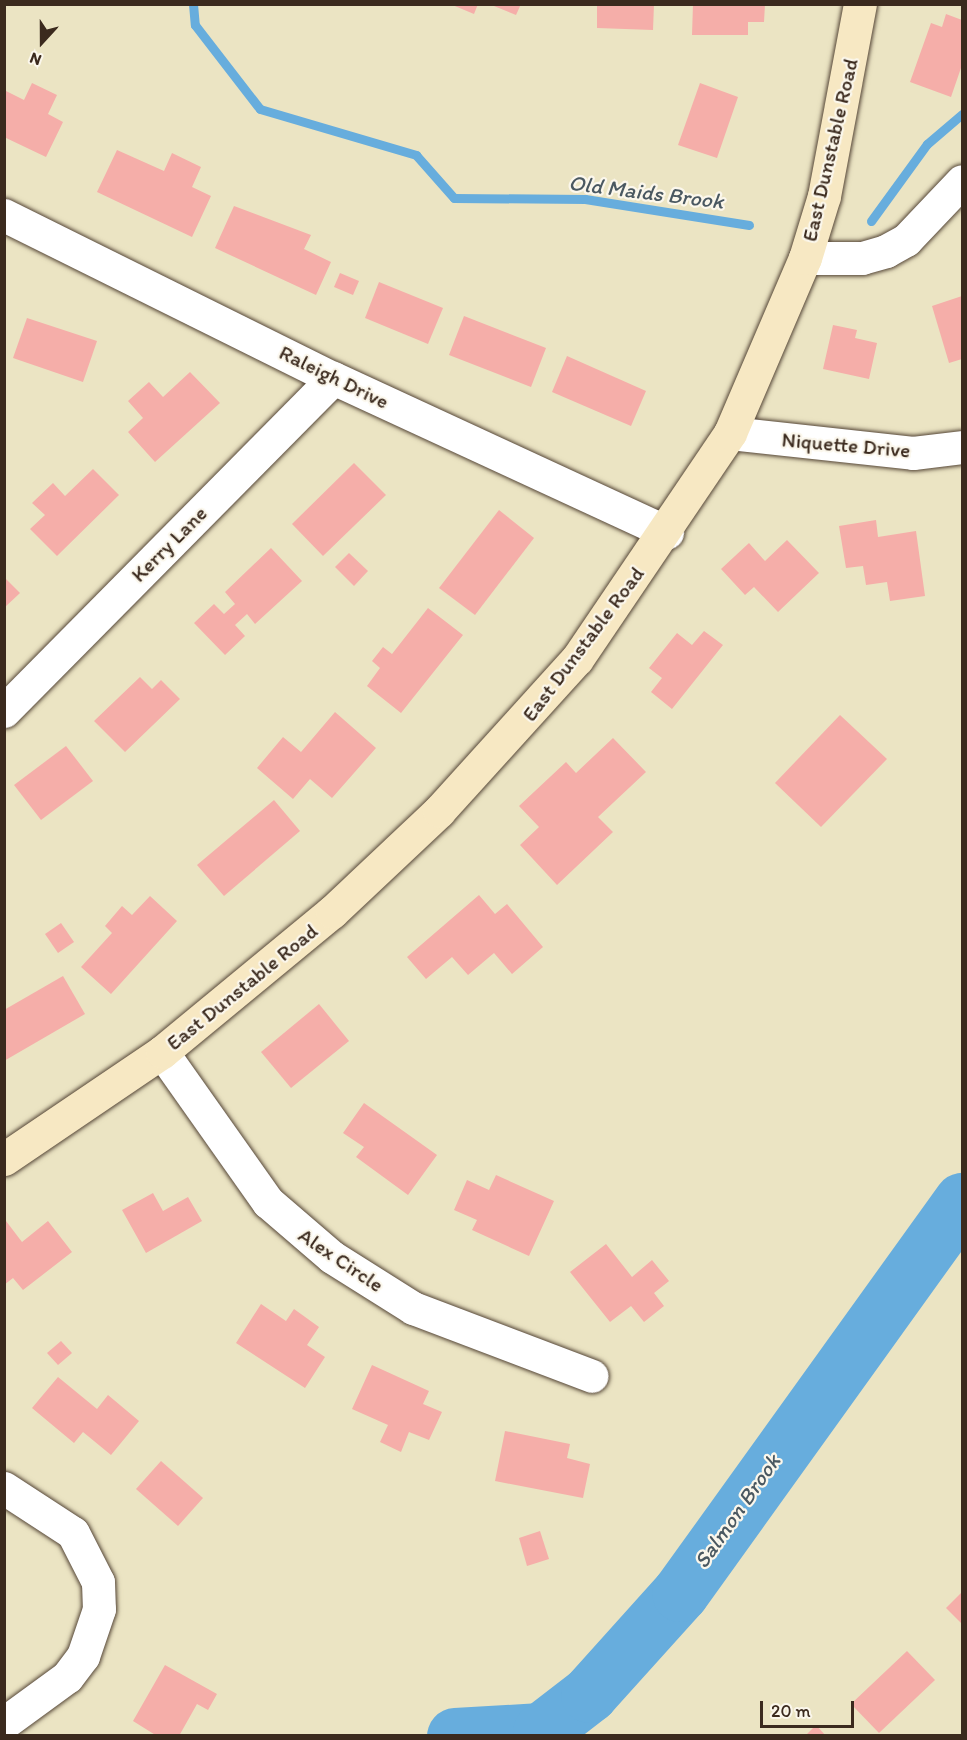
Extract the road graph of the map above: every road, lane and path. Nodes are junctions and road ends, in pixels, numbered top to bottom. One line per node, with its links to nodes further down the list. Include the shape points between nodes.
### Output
1 (860, 4): 4 (street, East Dunstable Road, via 834,153)
2 (963, 181): 4 (street, via 906,240 886,251 862,258)
3 (4, 215): 5 (street, Raleigh Drive)
4 (805, 258): 6 (street, East Dunstable Road)
5 (333, 378): 8 (street, Raleigh Drive); 9 (street, Kerry Lane)
6 (730, 434): 7 (street, Niquette Drive, via 913,453); 8 (street, East Dunstable Road)
7 (963, 447)
8 (667, 532): 10 (street, East Dunstable Road, via 577,659 439,811 332,912)
9 (4, 711)
10 (162, 1052): 11 (street, East Dunstable Road); 12 (street, Alex Circle, via 268,1202 332,1257 413,1308)
11 (4, 1159)
12 (592, 1376)
13 (4, 1488): 14 (street, via 73,1533 98,1582 99,1609 83,1656 67,1677)
14 (4, 1723)

